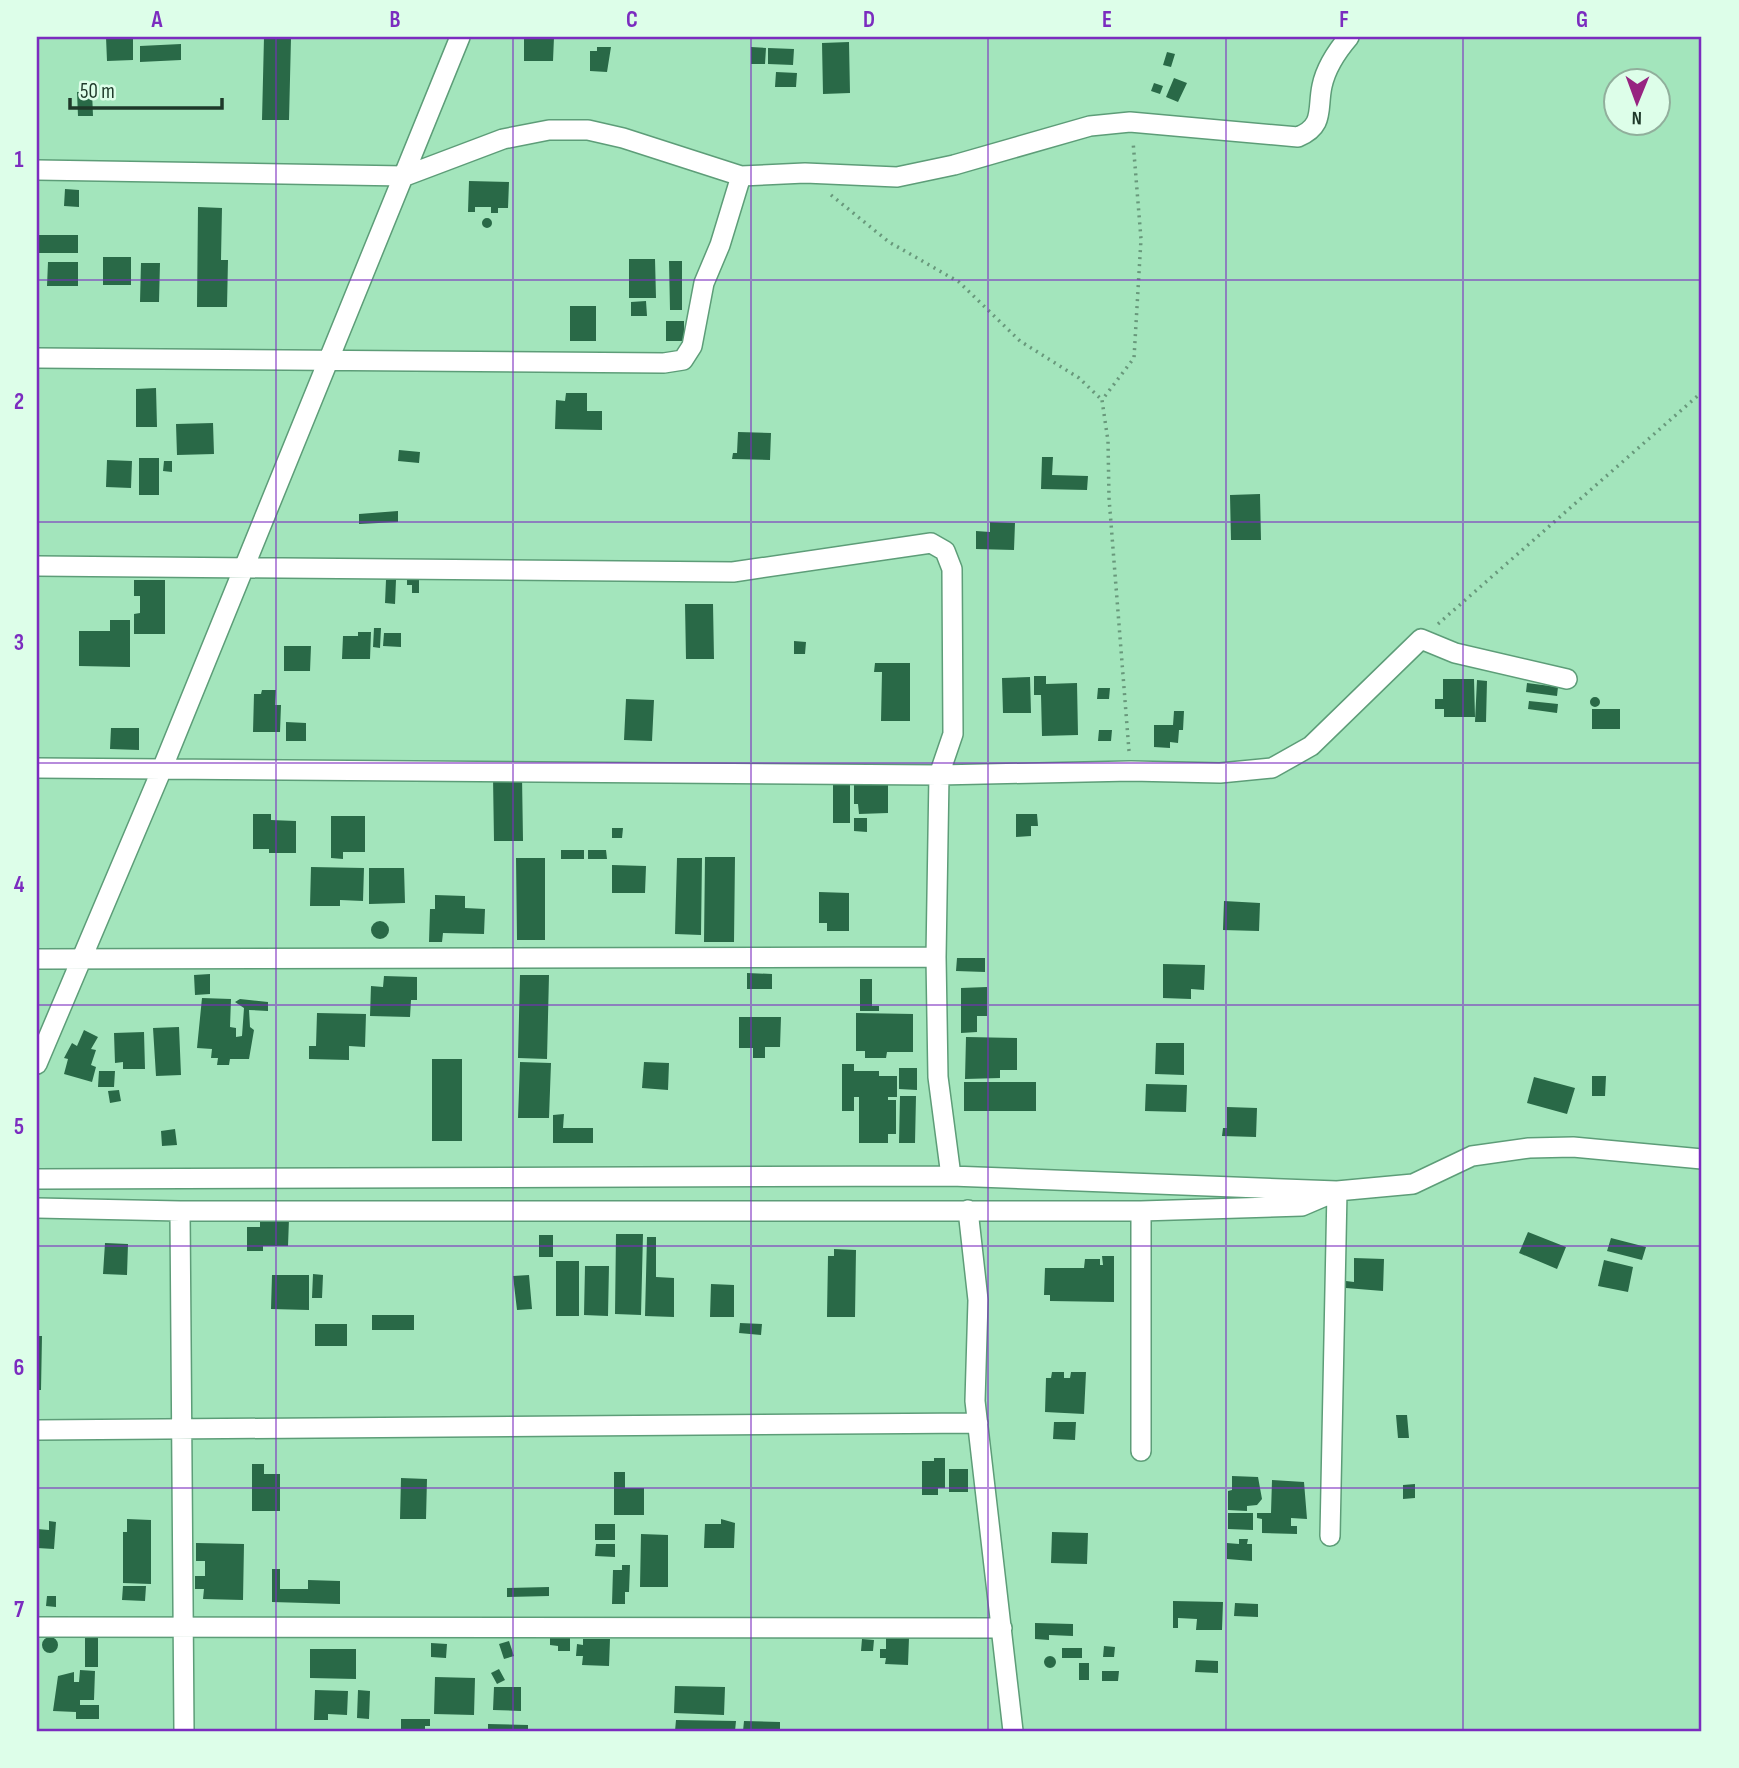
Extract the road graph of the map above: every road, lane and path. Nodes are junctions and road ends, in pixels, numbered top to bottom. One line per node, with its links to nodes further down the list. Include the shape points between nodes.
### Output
1 (460, 37): 6 (street)
2 (1349, 37): 3 (street, via 1335,53 1322,86 1320,117 1312,132 1298,137)
3 (1130, 122): 5 (street, via 1090,126 925,173 897,177); 11 (path, via 1141,239 1134,358)
4 (37, 170): 6 (street)
5 (805, 173): 7 (street); 11 (path, via 889,242 959,282 1020,341 1079,378)
6 (405, 176): 7 (street, via 503,139 549,130 588,130 623,138); 9 (street)
7 (741, 176): 9 (street, via 704,283 692,346 683,360)
8 (37, 358): 9 (street)
9 (326, 361): 13 (street)
10 (1702, 392): 14 (path)
11 (1102, 400): 18 (path)
12 (37, 566): 13 (street)
13 (244, 568): 17 (street); 19 (street, via 733,572 931,543 945,551 952,569 953,734)
14 (1421, 639): 15 (street, via 1455,653); 18 (street, via 1311,746 1272,768 1220,773)
15 (1567, 679)
16 (37, 768): 17 (street)
17 (162, 769): 19 (street); 22 (street)
18 (1131, 771): 19 (street)
19 (939, 775): 20 (street)
20 (936, 957): 22 (street); 25 (street, via 938,1077)
21 (37, 959): 22 (street)
22 (80, 959): 23 (street)
23 (37, 1064)
24 (1702, 1159): 27 (street, via 1573,1147 1529,1148 1472,1156 1413,1184)
25 (951, 1176): 26 (street); 27 (street)
26 (37, 1179)
27 (1337, 1191): 31 (street, via 1302,1206); 36 (street)
28 (37, 1208): 30 (street)
29 (968, 1210): 30 (street); 31 (street); 32 (street, via 978,1300)
30 (180, 1211): 34 (street)
31 (1141, 1211): 35 (street)
32 (978, 1423): 34 (street); 39 (street)
33 (37, 1430): 34 (street)
34 (181, 1431): 38 (street)
35 (1141, 1451)
36 (1330, 1536)
37 (37, 1627): 38 (street)
38 (183, 1627): 39 (street); 40 (street)
39 (1002, 1628): 41 (street)
40 (184, 1731)
41 (1013, 1731)

